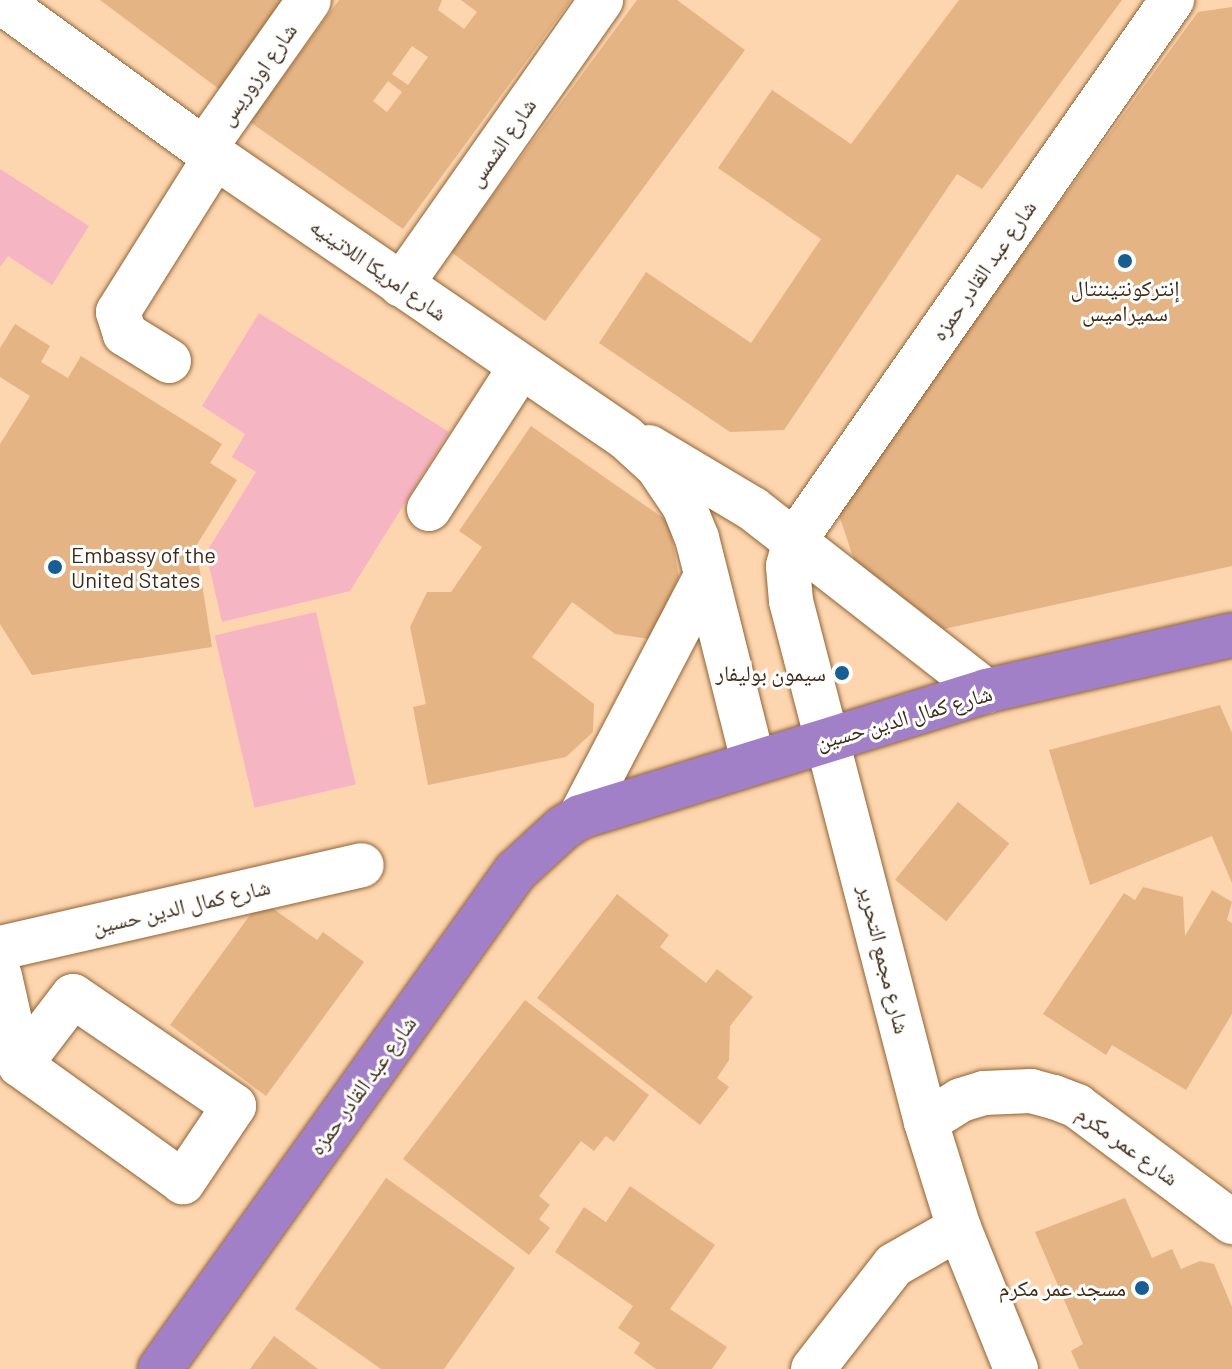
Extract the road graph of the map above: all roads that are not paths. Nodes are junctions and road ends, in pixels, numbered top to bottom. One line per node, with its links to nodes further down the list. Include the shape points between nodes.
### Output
1 (309, 0): 5 (street, شارع اوزوريس)
2 (600, 0): 6 (street, شارع الشمس)
3 (1172, 0): 11 (street, شارع عبد القادر حمزه)
4 (0, 1): 5 (street, شارع امريكا اللاتينيه)
5 (210, 152): 6 (street, شارع امريكا اللاتينيه); 7 (street, شارع اوزوريس, via 118,312 125,334)
6 (401, 285): 8 (street, شارع امريكا اللاتينيه)
7 (169, 361)
8 (520, 368): 9 (street, شارع امريكا اللاتينيه); 10 (street)
9 (625, 437): 11 (street, via 710,481); 12 (street, شارع امريكا اللاتينيه, via 657,466 684,506)
10 (429, 509)
11 (795, 540): 14 (street); 15 (street, شارع مجمع التحرير, via 788,566 791,601)
12 (705, 578): 16 (street, شارع امريكا اللاتينيه); 17 (street)
13 (1232, 635): 14 (highway, شارع كمال الدين حسين)
14 (986, 691): 15 (highway, شارع كمال الدين حسين)
15 (830, 738): 16 (highway, شارع كمال الدين حسين); 22 (street, شارع مجمع التحرير)
16 (753, 761): 17 (highway, شارع كمال الدين حسين)
17 (580, 817): 25 (highway, شارع عبد القادر حمزه, via 515,872)
18 (362, 865): 19 (street, شارع كمال الدين حسين)
19 (0, 948)
20 (0, 976): 21 (street)
21 (20, 1065): 21 (street, via 73,996 234,1106 183,1182)
22 (926, 1122): 23 (street, شارع عمر مكرم, via 961,1100 984,1093 1031,1091 1054,1097 1077,1106); 24 (street, شارع مجمع التحرير)
23 (1232, 1222)
24 (959, 1228): 26 (street, via 894,1265); 27 (street, شارع مجمع التحرير)
25 (160, 1369)
26 (813, 1369)
27 (1016, 1369)

